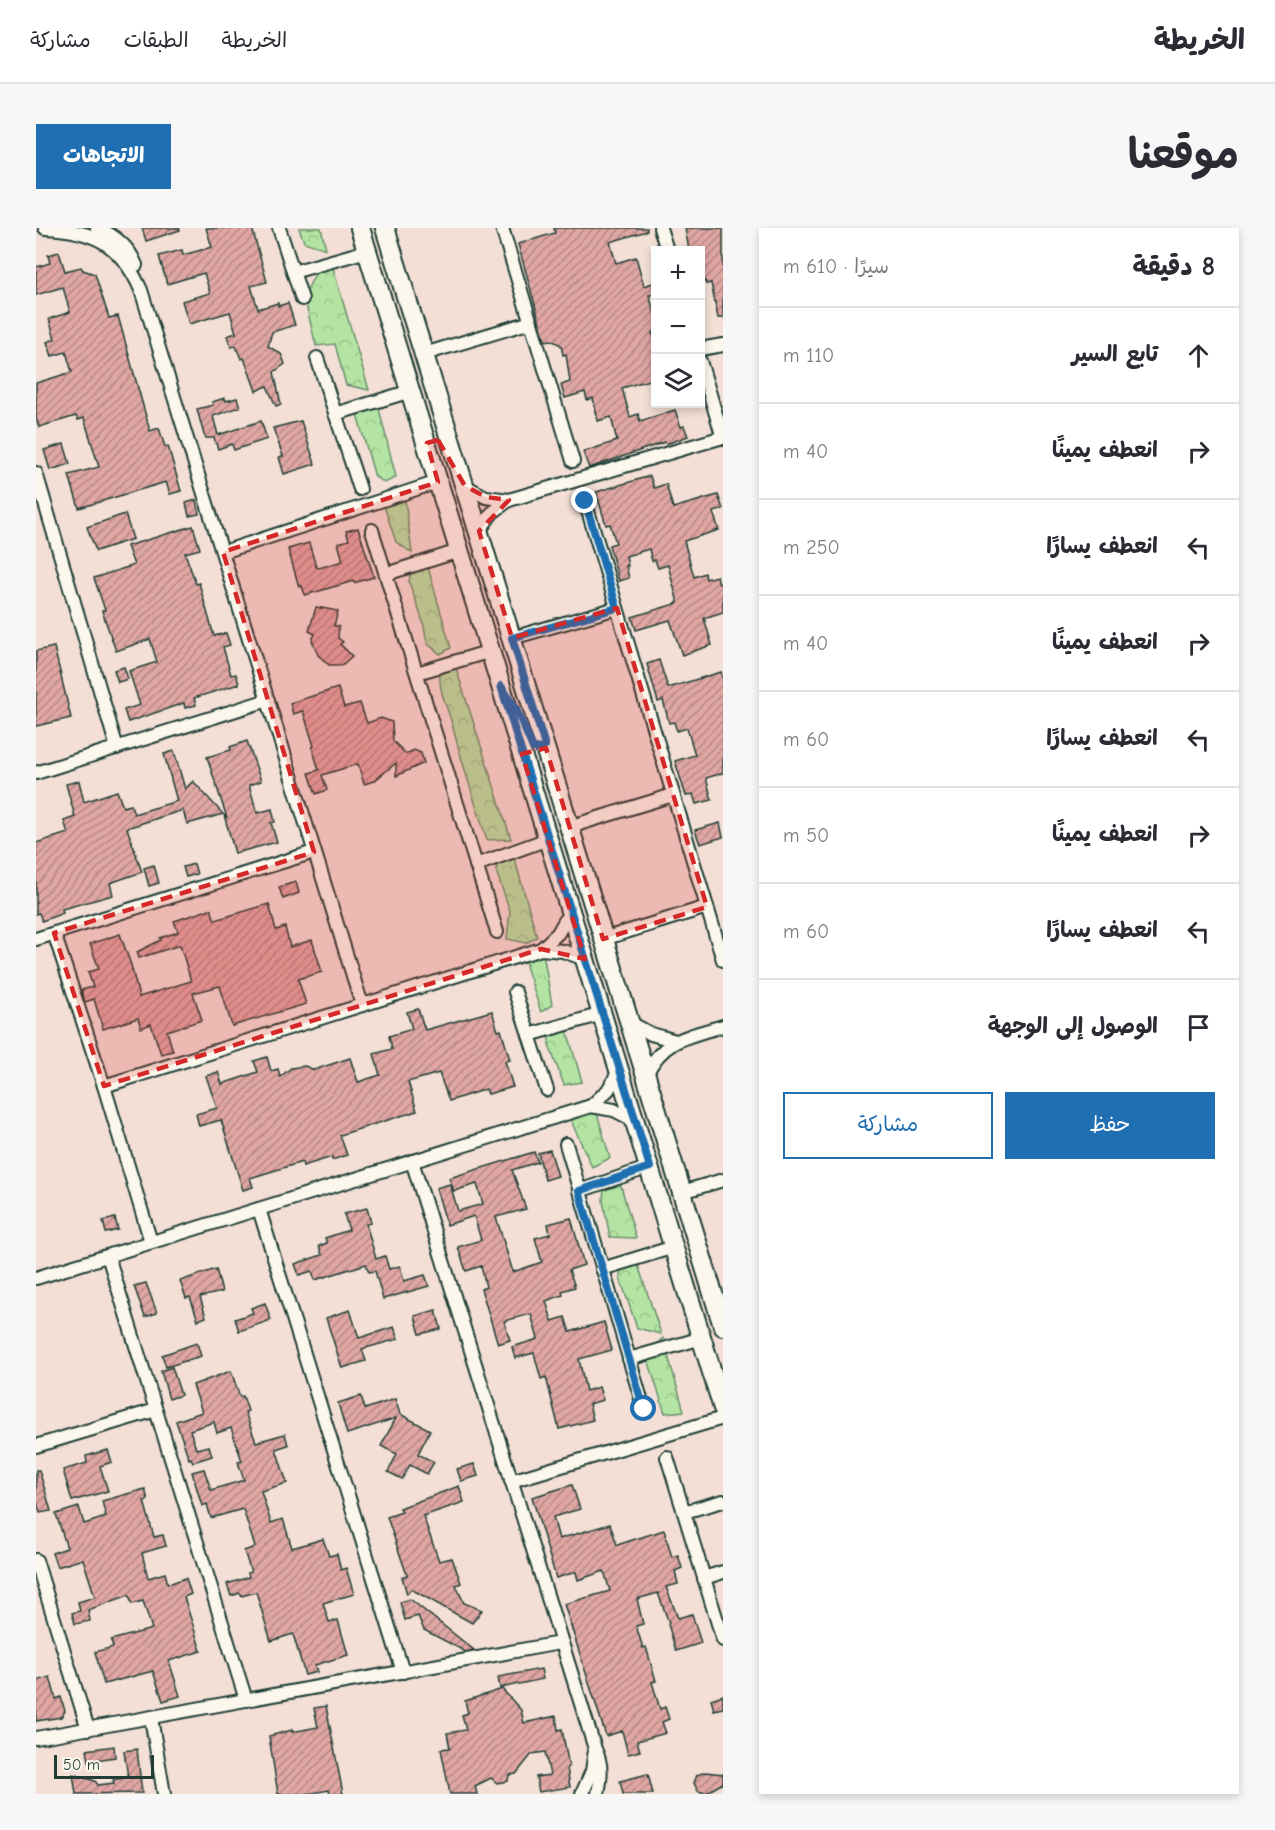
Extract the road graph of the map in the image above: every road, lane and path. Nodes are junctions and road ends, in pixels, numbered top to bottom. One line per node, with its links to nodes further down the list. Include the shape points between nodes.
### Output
1 (45, 228): 8 (street); 12 (street, via 82,232 104,243 131,267)
2 (97, 228): 12 (street, via 126,248 140,272)
3 (279, 228): 11 (street)
4 (360, 228): 10 (main road)
5 (385, 228): 17 (main road)
6 (502, 228): 14 (street)
7 (660, 228): 9 (street)
8 (36, 230)
9 (665, 246)
10 (367, 251): 11 (street); 20 (main road)
11 (293, 272): 13 (street)
12 (141, 290): 34 (street)
13 (302, 299)
14 (531, 322): 17 (street); 24 (street)
15 (723, 345): 16 (street)
16 (705, 348)
17 (424, 354): 27 (main road)
18 (317, 358): 21 (street)
19 (705, 378): 22 (street)
20 (411, 391): 21 (street); 23 (main road)
21 (335, 414): 28 (street)
22 (723, 437): 29 (street)
23 (427, 443): 26 (main road); 27 (main road, via 438,440)
24 (573, 461)
25 (36, 473): 43 (street)
26 (438, 482): 33 (main road); 34 (street)
27 (465, 486): 29 (street, via 486,496); 32 (main road)
28 (360, 489)
29 (509, 500): 32 (street, via 492,513)
30 (585, 501): 36 (street)
31 (372, 530): 35 (street)
32 (479, 531): 37 (main road)
33 (459, 551): 35 (street); 38 (main road)
34 (223, 552): 41 (street)
35 (386, 574): 39 (street)
36 (617, 608): 37 (street); 45 (street)
37 (512, 638): 42 (main road)
38 (490, 651): 39 (street); 40 (main road)
39 (417, 673): 49 (street)
40 (501, 686): 42 (main road, via 533,748); 47 (main road)
41 (268, 700): 43 (street); 48 (street)
42 (545, 746): 46 (main road)
43 (117, 748): 44 (street)
44 (36, 773)
45 (673, 795): 46 (street); 50 (street)
46 (569, 827): 55 (main road)
47 (548, 839): 49 (street); 51 (main road)
48 (314, 852): 53 (street); 60 (street)
49 (476, 864): 52 (street)
50 (707, 907): 55 (street); 58 (street)
51 (570, 912): 56 (street, via 558,933); 57 (main road)
52 (497, 932)
53 (54, 933): 54 (street); 68 (street)
54 (36, 939)
55 (603, 939): 62 (main road)
56 (541, 949): 57 (street); 60 (street)
57 (585, 959): 61 (main road)
58 (723, 960)
59 (515, 992): 64 (street)
60 (362, 1005): 68 (street)
61 (602, 1014): 64 (street); 66 (main road)
62 (629, 1022): 65 (street); 67 (main road)
63 (723, 1026): 65 (street)
64 (529, 1035): 69 (street)
65 (676, 1041): 67 (street, via 655,1059)
66 (619, 1071): 70 (street, via 608,1090); 71 (main road)
67 (646, 1075): 77 (main road)
68 (104, 1086): 79 (street)
69 (547, 1090)
70 (591, 1106): 71 (street, via 614,1110); 73 (street)
71 (635, 1121): 74 (main road)
72 (566, 1144): 76 (street)
73 (412, 1161): 78 (street); 94 (street)
74 (650, 1167): 76 (street); 80 (main road)
75 (723, 1180): 77 (street)
76 (579, 1191): 82 (street)
77 (682, 1192): 84 (main road)
78 (259, 1209): 79 (street); 103 (street)
79 (151, 1242): 81 (street)
80 (674, 1246): 82 (street); 85 (main road)
81 (108, 1256): 83 (street); 90 (street)
82 (602, 1269): 86 (street)
83 (36, 1278)
84 (723, 1326)
85 (702, 1338): 86 (street); 87 (main road)
86 (629, 1359): 89 (street)
87 (716, 1361): 88 (main road)
88 (723, 1408)
89 (644, 1409)
90 (156, 1410): 92 (street); 104 (street)
91 (723, 1418): 94 (street)
92 (36, 1446)
93 (667, 1457): 96 (street)
94 (511, 1482): 102 (street)
95 (723, 1501): 96 (street)
96 (684, 1512): 100 (street)
97 (36, 1560): 99 (street)
98 (723, 1572): 100 (street)
99 (39, 1578): 106 (street)
100 (704, 1578): 101 (street)
101 (723, 1640)
102 (560, 1643): 103 (street); 108 (street)
103 (403, 1672): 104 (street)
104 (246, 1700): 105 (street)
105 (151, 1718): 106 (street); 109 (street)
106 (88, 1729): 107 (street)
107 (36, 1738)
108 (595, 1749): 110 (street, via 592,1771); 112 (street, via 602,1767)
109 (164, 1794)
110 (582, 1794): 111 (street)
111 (588, 1794)
112 (598, 1794)

